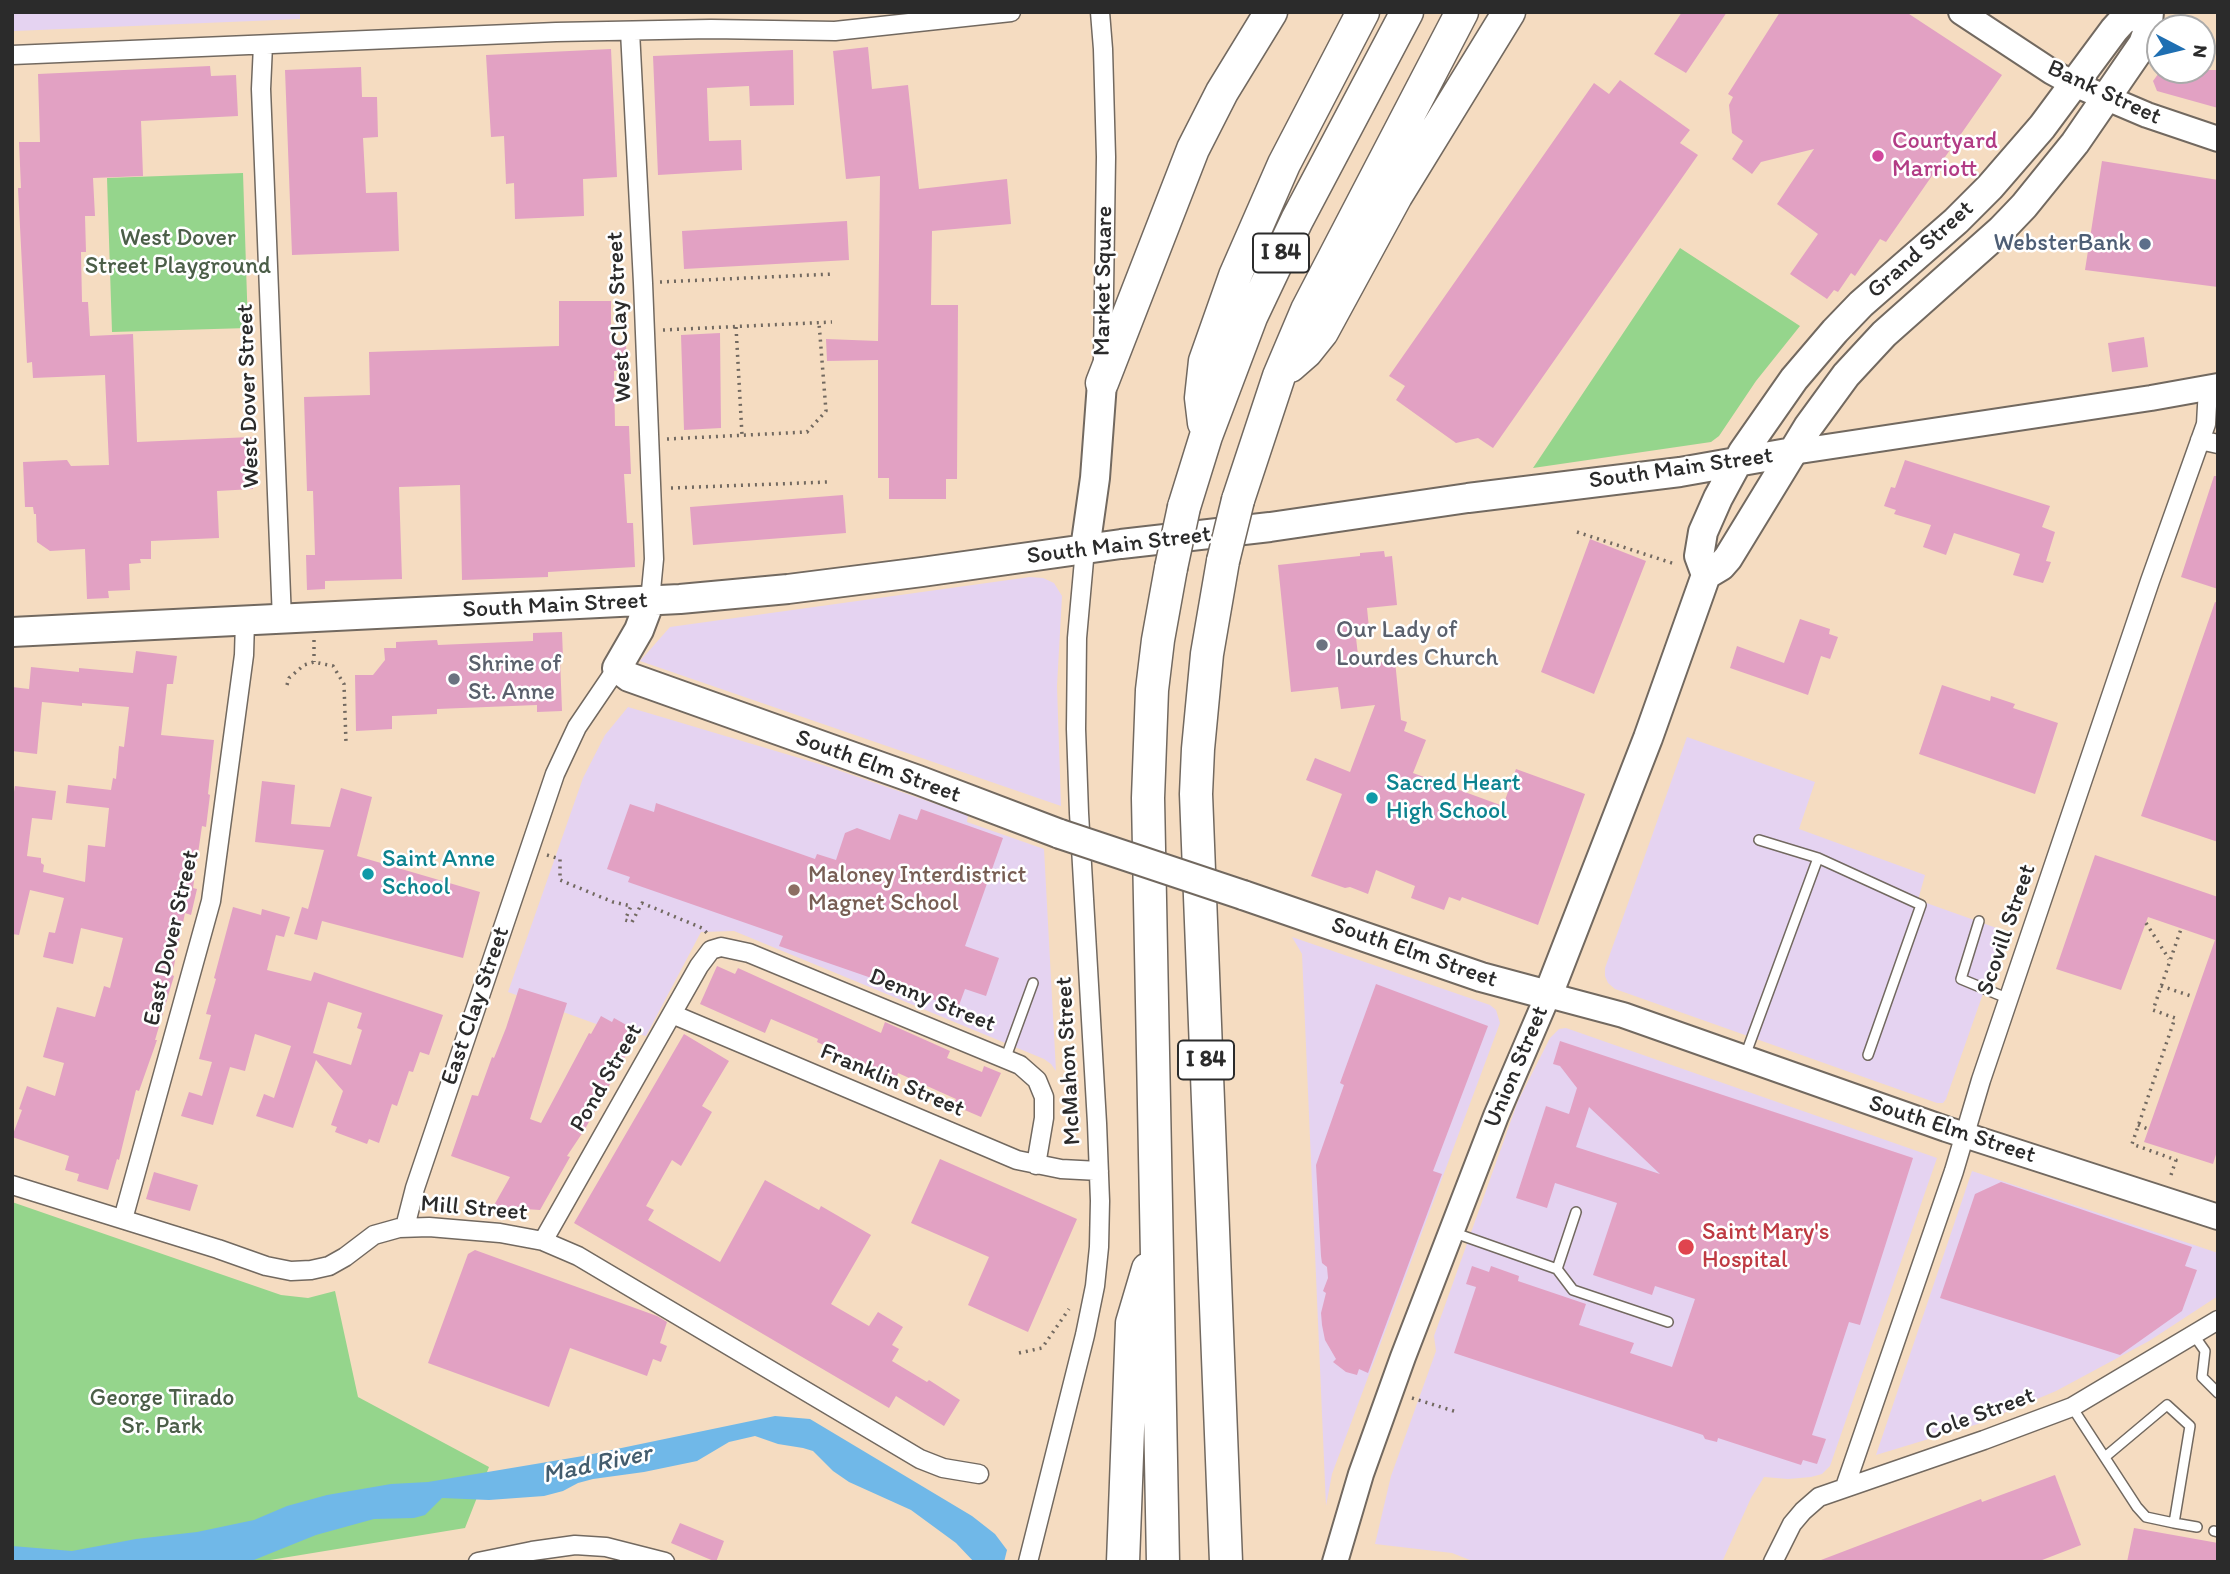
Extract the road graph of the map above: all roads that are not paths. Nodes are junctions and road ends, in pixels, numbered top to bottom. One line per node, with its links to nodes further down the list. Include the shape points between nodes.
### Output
1 (1011, 12): 11 (street, via 835,31)
2 (1100, 12): 18 (street, Market Square, via 1106,207)
3 (1270, 12): 18 (highway, via 1193,149)
4 (1363, 12): 20 (highway, via 1284,164 1235,276 1205,361 1201,398)
5 (1407, 12): 20 (highway, I 84, via 1271,273)
6 (1462, 12): 17 (highway, I 84, via 1319,285)
7 (1509, 12): 17 (highway, via 1396,196 1322,332)
8 (1961, 12): 14 (main road, Bank Street)
9 (2139, 12): 14 (main road, Grand Street, via 2119,23)
10 (2149, 12): 15 (main road, Grand Street, via 2143,44)
11 (630, 31): 12 (street); 26 (street, West Clay Street, via 652,489 654,578)
12 (263, 45): 13 (street); 27 (street, West Dover Street)
13 (12, 55)
14 (2074, 84): 15 (main road, Bank Street); 23 (main road, Grand Street, via 1990,187 1861,304 1813,355)
15 (2106, 99): 16 (main road, Bank Street); 22 (main road, Grand Street, via 2016,214 1860,359)
16 (2218, 139)
17 (1279, 376): 69 (highway, I 84, bridge, via 1223,561 1207,654 1196,794)
18 (1101, 383): 24 (main road, Market Square)
19 (2213, 386): 21 (street, Scovill Street, via 2207,417); 22 (main road, South Main Street)
20 (1206, 436): 52 (highway, I 84, bridge, via 1171,568 1152,690 1148,786)
21 (2209, 442): 37 (street, Scovill Street)
22 (1793, 452): 23 (main road, South Main Street); 25 (main road, Union Street, via 1728,558)
23 (1736, 463): 24 (main road, South Main Street); 25 (main road, Union Street, via 1700,542)
24 (1085, 549): 26 (main road, South Main Street, via 788,589); 44 (street, McMahon Street, via 1077,638 1076,729)
25 (1706, 575): 36 (main road, Union Street)
26 (650, 601): 27 (main road, South Main Street); 30 (main road, East Clay Street)
27 (282, 620): 28 (main road, South Main Street)
28 (245, 621): 29 (main road, South Main Street); 48 (street, East Dover Street, via 211,901)
29 (12, 632)
30 (617, 668): 36 (main road, South Elm Street, bridge, via 644,683 1060,834 1481,977); 49 (street, East Clay Street, via 568,743 555,774)
31 (1759, 840): 32 (lane)
32 (1818, 858): 39 (lane, via 1921,905); 41 (lane)
33 (1979, 920): 37 (lane, via 1961,979)
34 (721, 947): 38 (street, Pond Street, via 707,954); 40 (street, Denny Street, via 749,953)
35 (1033, 983): 40 (lane)
36 (1548, 995): 41 (main road, South Elm Street); 50 (main road, Union Street)
37 (2009, 999): 42 (street, Scovill Street)
38 (672, 1014): 43 (street, Franklin Street); 51 (street, Pond Street)
39 (1868, 1055)
40 (1006, 1057): 43 (street, Denny Street, via 1030,1072 1044,1097)
41 (1744, 1058): 42 (main road, South Elm Street)
42 (1965, 1135): 47 (main road, South Elm Street); 61 (street, Scovill Street)
43 (1036, 1165): 44 (street, Franklin Street)
44 (1099, 1171): 66 (street, McMahon Street, via 1095,1286)
45 (12, 1185): 48 (street, Mill Street)
46 (1576, 1212): 53 (lane)
47 (2218, 1217)
48 (122, 1219): 49 (street, Mill Street, via 266,1266 301,1271 329,1266 374,1235)
49 (405, 1227): 51 (street, Mill Street, via 500,1233)
50 (1451, 1232): 53 (lane); 70 (main road, Union Street, via 1361,1474)
51 (543, 1241): 60 (street, Mill Street, via 578,1256 920,1459)
52 (1157, 1241): 67 (highway, via 1132,1323); 68 (highway, I 84)
53 (1557, 1269): 55 (lane, via 1573,1290)
54 (2218, 1320): 56 (street, Cole Street)
55 (1668, 1322)
56 (2193, 1335): 57 (lane, via 2205,1351 2202,1377); 58 (street, Cole Street)
57 (2218, 1393)
58 (2072, 1407): 59 (lane); 61 (street, Cole Street)
59 (2105, 1457): 62 (lane, via 2146,1517); 62 (lane, via 2167,1405 2190,1426)
60 (979, 1474)
61 (1845, 1487): 71 (street, Cole Street, via 1819,1497 1803,1511)
62 (2174, 1523): 63 (lane)
63 (2197, 1528)
64 (478, 1562): 65 (street, via 583,1545)
65 (665, 1562)
66 (1028, 1562)
67 (1123, 1562)
68 (1163, 1562)
69 (1226, 1562)
70 (1335, 1562)
71 (1773, 1562)

